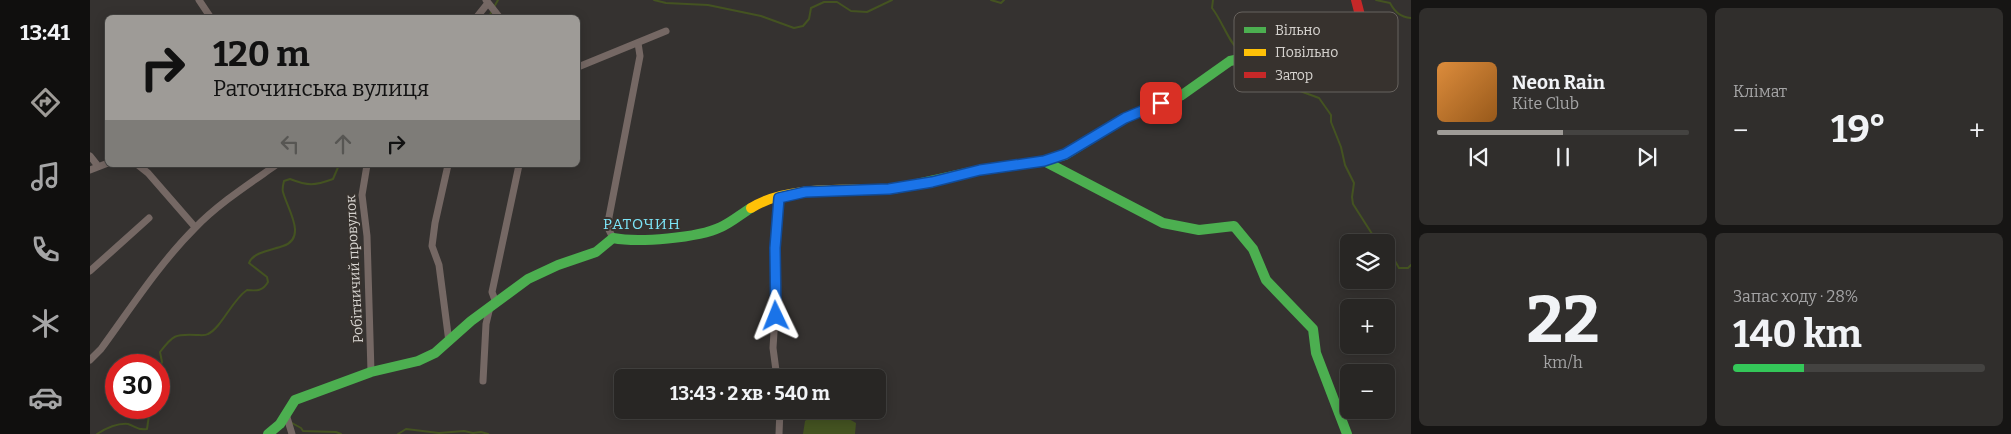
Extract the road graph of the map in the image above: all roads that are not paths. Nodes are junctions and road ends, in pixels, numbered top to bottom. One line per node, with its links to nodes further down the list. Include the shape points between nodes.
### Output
1 (199, 0): 3 (street)
2 (489, 4): 4 (street); 5 (street)
3 (209, 15)
4 (479, 15)
5 (498, 15)
6 (666, 31): 7 (street)
7 (638, 43): 9 (street); 23 (street, via 640,56 609,217 608,230)
8 (1234, 60): 11 (street, via 1182,95 1125,118 1065,154)
9 (580, 65)
10 (90, 156): 13 (street)
11 (1044, 161): 20 (street, via 980,170 889,189 805,192); 36 (street, via 1163,223 1199,230 1234,226 1253,249 1266,280 1313,329 1316,353)
12 (105, 164): 13 (street)
13 (98, 166): 19 (street)
14 (140, 167): 22 (street)
15 (273, 167): 22 (street)
16 (366, 167): 29 (street, Робітничий провулок, via 362,195 367,236)
17 (448, 167): 26 (street, via 432,246 439,265)
18 (519, 167): 25 (street, via 492,292)
19 (90, 170)
20 (779, 198): 23 (street, via 762,201 721,227 704,233 627,241); 28 (street, via 773,348)
21 (149, 218): 24 (street)
22 (196, 227): 27 (street, via 159,269)
23 (613, 238): 25 (street, via 596,252 528,279)
24 (90, 271)
25 (493, 305): 26 (street); 30 (street, via 486,324)
26 (449, 342): 29 (street, via 435,354 418,361)
27 (90, 360)
28 (776, 369)
29 (371, 372): 31 (street, via 295,400)
30 (483, 381)
31 (286, 418): 33 (street); 34 (street)
32 (779, 419): 35 (street)
33 (292, 433)
34 (268, 434)
35 (778, 434)
36 (1347, 434)

